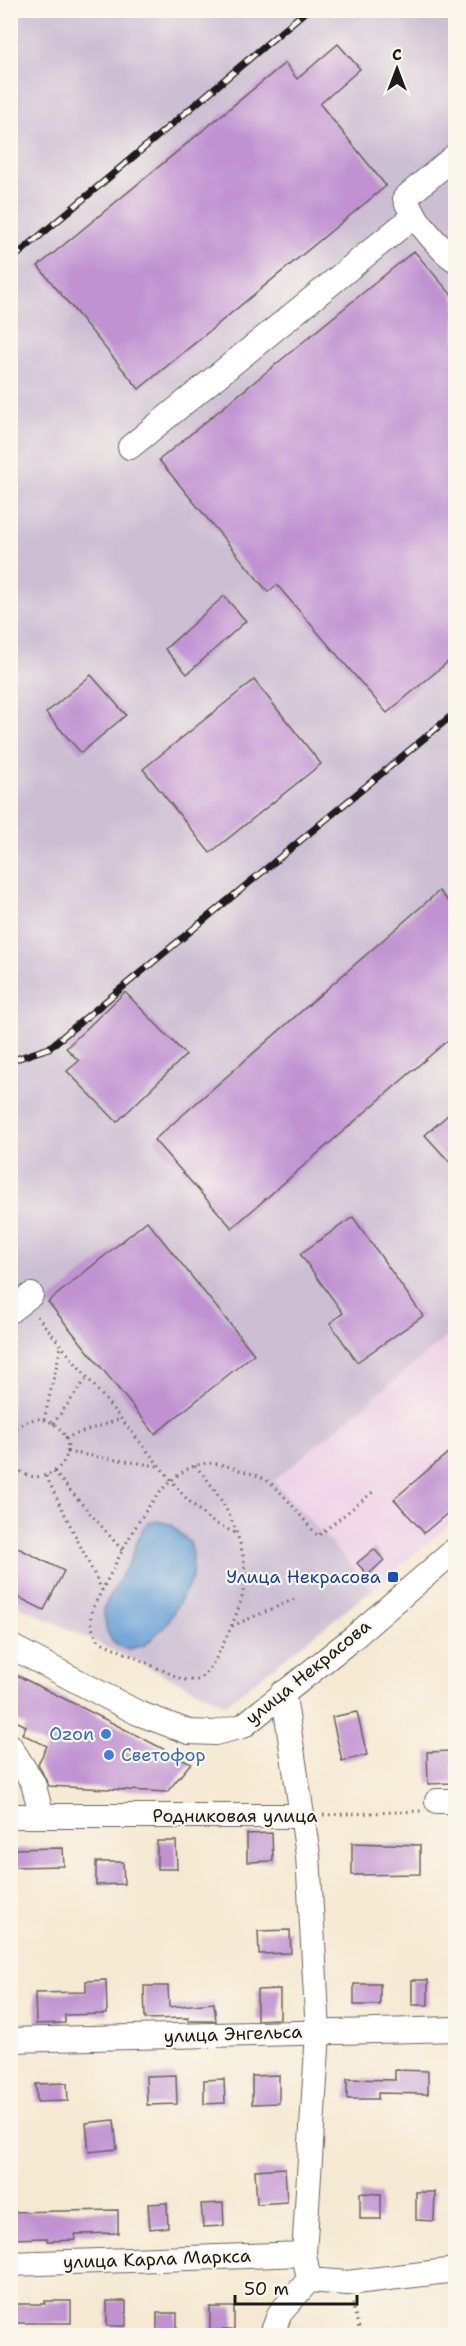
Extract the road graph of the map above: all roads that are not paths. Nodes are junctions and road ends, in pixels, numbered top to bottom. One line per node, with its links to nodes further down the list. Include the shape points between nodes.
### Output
1 (456, 155): 2 (street, via 407,194 406,202)
2 (415, 215): 3 (street); 4 (street)
3 (456, 260)
4 (130, 447)
5 (456, 1549): 7 (street, улица Некрасова)
6 (10, 1646): 7 (street, улица Некрасова, via 138,1713 189,1732 215,1733 243,1726)
7 (282, 1693): 11 (street)
8 (10, 1746): 10 (street, via 33,1783)
9 (10, 1816): 10 (street, Родниковая улица)
10 (42, 1816): 11 (street, Родниковая улица)
11 (303, 1816): 13 (street)
12 (456, 2029): 13 (street, улица Энгельса)
13 (318, 2032): 14 (street, улица Энгельса); 15 (street)
14 (10, 2040)
15 (304, 2254): 16 (street, улица Карла Маркса); 18 (street)
16 (10, 2264)
17 (456, 2270): 18 (street, via 347,2283)
18 (309, 2280): 19 (street, via 280,2313)
19 (271, 2336)

